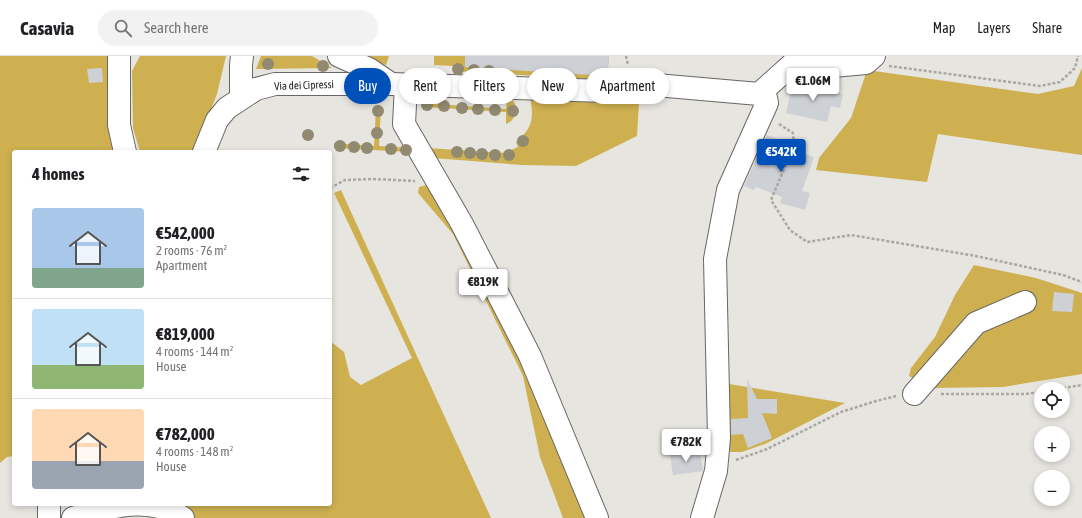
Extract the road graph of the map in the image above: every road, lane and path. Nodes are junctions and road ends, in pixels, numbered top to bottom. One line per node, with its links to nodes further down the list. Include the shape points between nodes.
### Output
1 (119, 56): 10 (street, via 119,125)
2 (242, 56): 8 (street)
3 (339, 56): 6 (street, via 369,68)
4 (1078, 56): 5 (path, via 1075,68 1060,82 1040,86)
5 (870, 59): 7 (street, via 833,66 798,59)
6 (398, 84): 7 (street, Via dei Cipressi, via 604,91 618,90 633,83); 8 (street, Via dei Cipressi, via 275,84 256,89); 12 (street, via 404,124)
7 (759, 94): 9 (street, via 766,98 767,103)
8 (241, 98): 11 (street, Via dei Cipressi, via 227,108 217,120)
9 (760, 117): 14 (path, via 782,125 793,133 794,145 771,200 790,230 807,242 851,236 976,256 1063,275); 20 (street, via 728,190 715,258 719,438)
10 (125, 150)
11 (205, 150)
12 (437, 183): 13 (path, via 345,180); 27 (street, via 462,224 530,356)
13 (332, 187)
14 (1082, 282)
15 (1025, 302): 19 (street, via 976,323)
16 (1082, 385): 17 (path)
17 (1070, 387)
18 (1034, 393): 19 (path)
19 (914, 394): 20 (path, via 876,400 841,412 767,449 730,462)
20 (716, 471): 28 (street)
21 (49, 506): 24 (street)
22 (120, 506): 25 (street)
23 (153, 506): 26 (street, via 177,513)
24 (49, 518)
25 (73, 518)
26 (184, 518)
27 (597, 518)
28 (702, 518)

